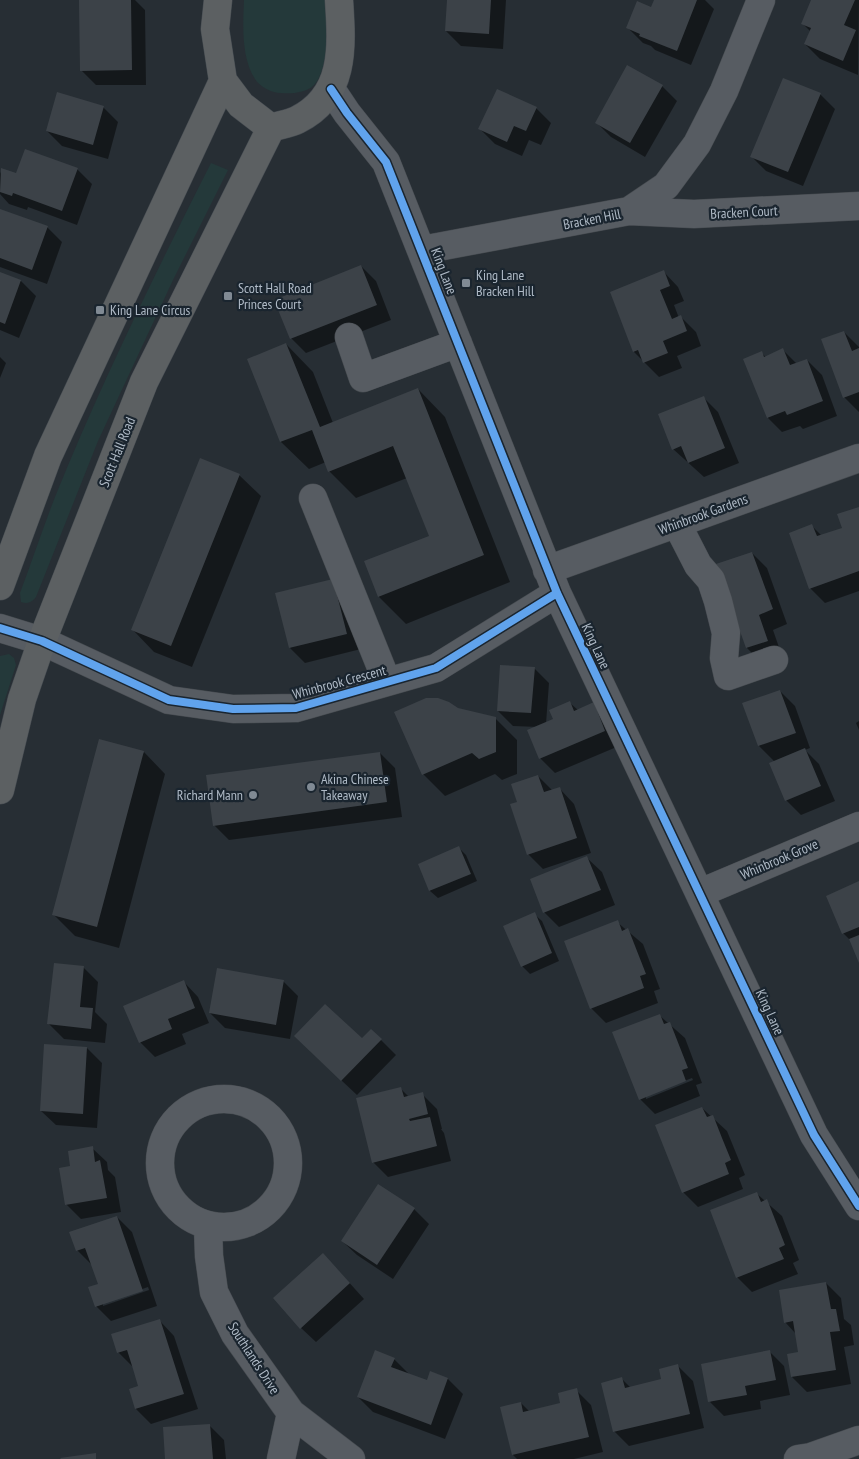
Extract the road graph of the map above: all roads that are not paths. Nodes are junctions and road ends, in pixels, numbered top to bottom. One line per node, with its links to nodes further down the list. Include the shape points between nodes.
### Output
1 (218, 0): 4 (highway, via 215,29)
2 (339, 0): 5 (highway, via 340,51 338,72)
3 (761, 0): 8 (street, Bracken Hill, via 724,91 697,144 666,186)
4 (223, 82): 6 (highway, via 241,105); 16 (highway, via 48,456)
5 (331, 89): 6 (highway, via 314,108 297,120); 9 (street, King Lane, via 386,162)
6 (271, 128): 18 (highway, Scott Hall Road, via 144,382)
7 (859, 206): 8 (street, Bracken Court, via 694,214)
8 (629, 211): 9 (street, Bracken Hill)
9 (422, 250): 11 (street, King Lane)
10 (349, 337): 11 (street, via 363,378)
11 (458, 343): 15 (street, King Lane)
12 (859, 458): 14 (street, Whinbrook Gardens)
13 (313, 498): 20 (street)
14 (677, 524): 15 (street, Whinbrook Gardens); 19 (street, via 698,566 711,580 726,633 724,658 728,676)
15 (552, 582): 20 (street, Whinbrook Crescent, via 436,668); 23 (street, King Lane)
16 (0, 586)
17 (0, 628): 18 (street, Whinbrook Crescent)
18 (42, 641): 20 (street, Whinbrook Crescent, via 169,700 233,709 296,708); 21 (highway, Scott Hall Road, via 22,699)
19 (774, 660)
20 (387, 682)
21 (0, 790)
22 (859, 826): 23 (street, Whinbrook Grove)
23 (700, 893): 24 (street, King Lane, via 814,1135)
24 (859, 1206)
25 (208, 1226): 25 (street, via 231,1228 252,1222 264,1214 279,1198 288,1169 287,1147 276,1125 260,1109 243,1102 221,1098 191,1107 174,1122 162,1144 158,1166 166,1193 180,1212); 26 (street, Southlands Drive, via 214,1292 235,1334)
26 (291, 1413): 29 (street); 30 (street, Southlands Drive)
27 (859, 1440): 28 (street)
28 (806, 1458)
29 (281, 1459)
30 (351, 1459)

